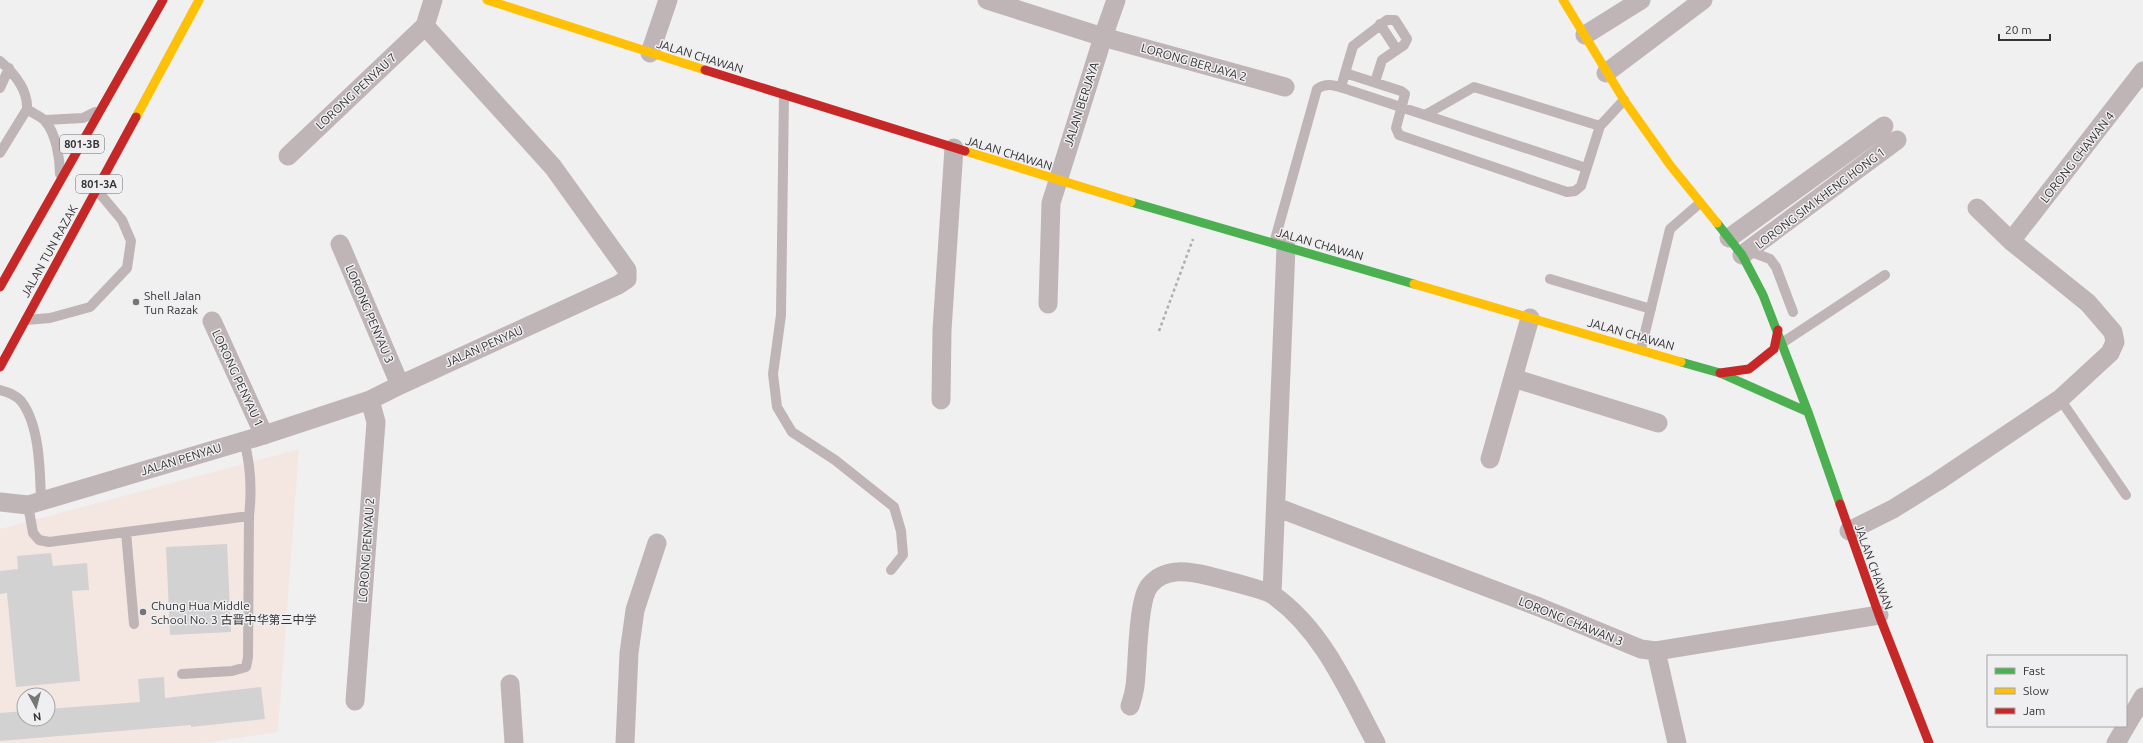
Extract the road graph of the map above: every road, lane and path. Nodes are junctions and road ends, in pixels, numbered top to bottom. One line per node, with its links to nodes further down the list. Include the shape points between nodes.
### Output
1 (163, 0): 28 (main road, JALAN TUN RAZAK / 801-3B)
2 (199, 0): 42 (main road, JALAN TUN RAZAK / 801-3A)
3 (433, 0): 12 (street)
4 (487, 0): 16 (main road, JALAN CHAWAN)
5 (668, 0): 16 (street)
6 (987, 0): 14 (street, LORONG BERJAYA 2)
7 (1116, 0): 14 (street, JALAN BERJAYA)
8 (1562, 0): 13 (main road)
9 (1641, 0): 13 (street)
10 (1703, 0): 20 (street)
11 (1380, 24): 15 (lane); 15 (lane, via 1387,20 1395,20 1399,26 1407,39); 19 (lane, via 1354,46)
12 (425, 26): 38 (street, LORONG PENYAU 7); 67 (street, JALAN PENYAU, via 553,167 628,274 627,279 618,285)
13 (1585, 35): 20 (main road)
14 (1103, 37): 25 (street, LORONG BERJAYA 2); 40 (street, JALAN BERJAYA)
15 (1397, 50): 21 (lane, via 1382,60)
16 (650, 53): 26 (main road, JALAN CHAWAN)
17 (0, 61): 18 (lane)
18 (9, 68): 24 (lane); 30 (lane, via 25,92)
19 (1345, 73): 21 (lane); 23 (lane)
20 (1606, 73): 27 (main road)
21 (1375, 82): 29 (lane, via 1405,94)
22 (2140, 82): 47 (street, LORONG CHAWAN 4)
23 (1341, 87): 29 (lane); 49 (lane, via 1323,84 1317,89)
24 (0, 88)
25 (1285, 88)
26 (784, 94): 36 (main road, JALAN CHAWAN); 85 (lane, via 781,315 773,374 777,407 792,432 835,460 894,507 901,531 903,555)
27 (1624, 100): 33 (lane); 43 (main road)
28 (102, 108): 32 (lane, via 83,118); 41 (main road, JALAN TUN RAZAK / 801-3B)
29 (1402, 108): 31 (lane); 39 (lane, via 1396,128 1399,135 1567,192 1575,191 1581,186)
30 (26, 110): 32 (lane); 37 (lane)
31 (1424, 115): 33 (lane, via 1474,87); 39 (lane)
32 (45, 120): 41 (lane, via 56,147 60,166)
33 (1600, 126): 39 (lane)
34 (1884, 126): 46 (street, LORONG SIM KHENG HONG 1)
35 (1897, 140): 50 (street, LORONG SIM KHENG HONG 1)
36 (954, 148): 40 (main road, JALAN CHAWAN); 71 (street, via 942,322)
37 (0, 153)
38 (288, 156)
39 (1586, 168)
40 (1057, 180): 45 (main road, JALAN CHAWAN); 54 (street, JALAN BERJAYA, via 1051,203)
41 (59, 184): 53 (main road, JALAN TUN RAZAK / 801-3B)
42 (96, 189): 58 (main road, JALAN TUN RAZAK / 801-3A); 58 (lane, via 122,220 131,241 127,268 90,307 50,318)
43 (1700, 203): 46 (main road); 55 (lane, via 1670,229)
44 (1977, 208): 47 (street)
45 (1199, 222): 49 (main road, JALAN CHAWAN); 61 (path)
46 (1729, 238): 50 (main road)
47 (2011, 241): 69 (street, via 2088,303 2113,332 2115,342 2110,353)
48 (340, 244): 67 (street, LORONG PENYAU 3)
49 (1280, 245): 57 (main road, JALAN CHAWAN); 80 (street)
50 (1745, 253): 56 (lane, via 1770,259 1776,267); 60 (main road)
51 (1885, 275): 62 (lane)
52 (1550, 279): 55 (lane)
53 (0, 287)
54 (1048, 304)
55 (1651, 309): 63 (lane)
56 (1792, 312)
57 (1530, 318): 63 (main road, JALAN CHAWAN); 66 (street)
58 (24, 320): 64 (main road, JALAN TUN RAZAK / 801-3A)
59 (212, 321): 74 (street, LORONG PENYAU 1)
60 (1778, 330): 62 (main road); 65 (main road, via 1774,349 1749,369)
61 (1159, 331)
62 (1782, 343): 72 (main road)
63 (1641, 349): 65 (main road, JALAN CHAWAN)
64 (0, 367)
65 (1720, 373): 72 (main road, JALAN CHAWAN)
66 (1513, 378): 73 (street); 76 (street)
67 (400, 385): 70 (street, JALAN PENYAU)
68 (0, 390): 79 (lane, via 21,400 28,414 38,447)
69 (2060, 399): 77 (lane); 83 (street, via 1938,481)
70 (370, 400): 74 (street, JALAN PENYAU); 93 (street, LORONG PENYAU 2, via 376,422)
71 (941, 400)
72 (1808, 412): 83 (main road, JALAN CHAWAN)
73 (1658, 423)
74 (264, 434): 75 (street, JALAN PENYAU)
75 (244, 441): 79 (street, JALAN PENYAU); 81 (lane, via 249,458 252,493)
76 (1490, 459)
77 (2126, 496)
78 (0, 502): 79 (street, JALAN PENYAU)
79 (35, 503): 82 (lane, via 33,533 39,540 49,542)
80 (1276, 507): 86 (street); 89 (street, LORONG CHAWAN 3, via 1641,649)
81 (249, 516): 82 (lane); 90 (lane, via 246,668)
82 (126, 532): 88 (lane)
83 (1849, 532): 87 (main road, JALAN CHAWAN)
84 (657, 543): 98 (street, via 635,610 629,653)
85 (891, 570)
86 (1272, 594): 94 (street, via 1182,571 1162,575 1149,586 1140,618 1135,687); 99 (street, via 1307,625 1341,678)
87 (1879, 615): 89 (street, LORONG CHAWAN 3); 101 (main road, JALAN CHAWAN)
88 (134, 624)
89 (1656, 650): 100 (street)
90 (182, 674)
91 (510, 684): 97 (street)
92 (2143, 697): 95 (street)
93 (355, 701)
94 (1130, 706)
95 (2127, 724)
96 (2125, 727): 102 (street)
97 (514, 743)
98 (625, 743)
99 (1376, 743)
100 (1677, 743)
101 (1929, 743)
102 (2116, 743)

